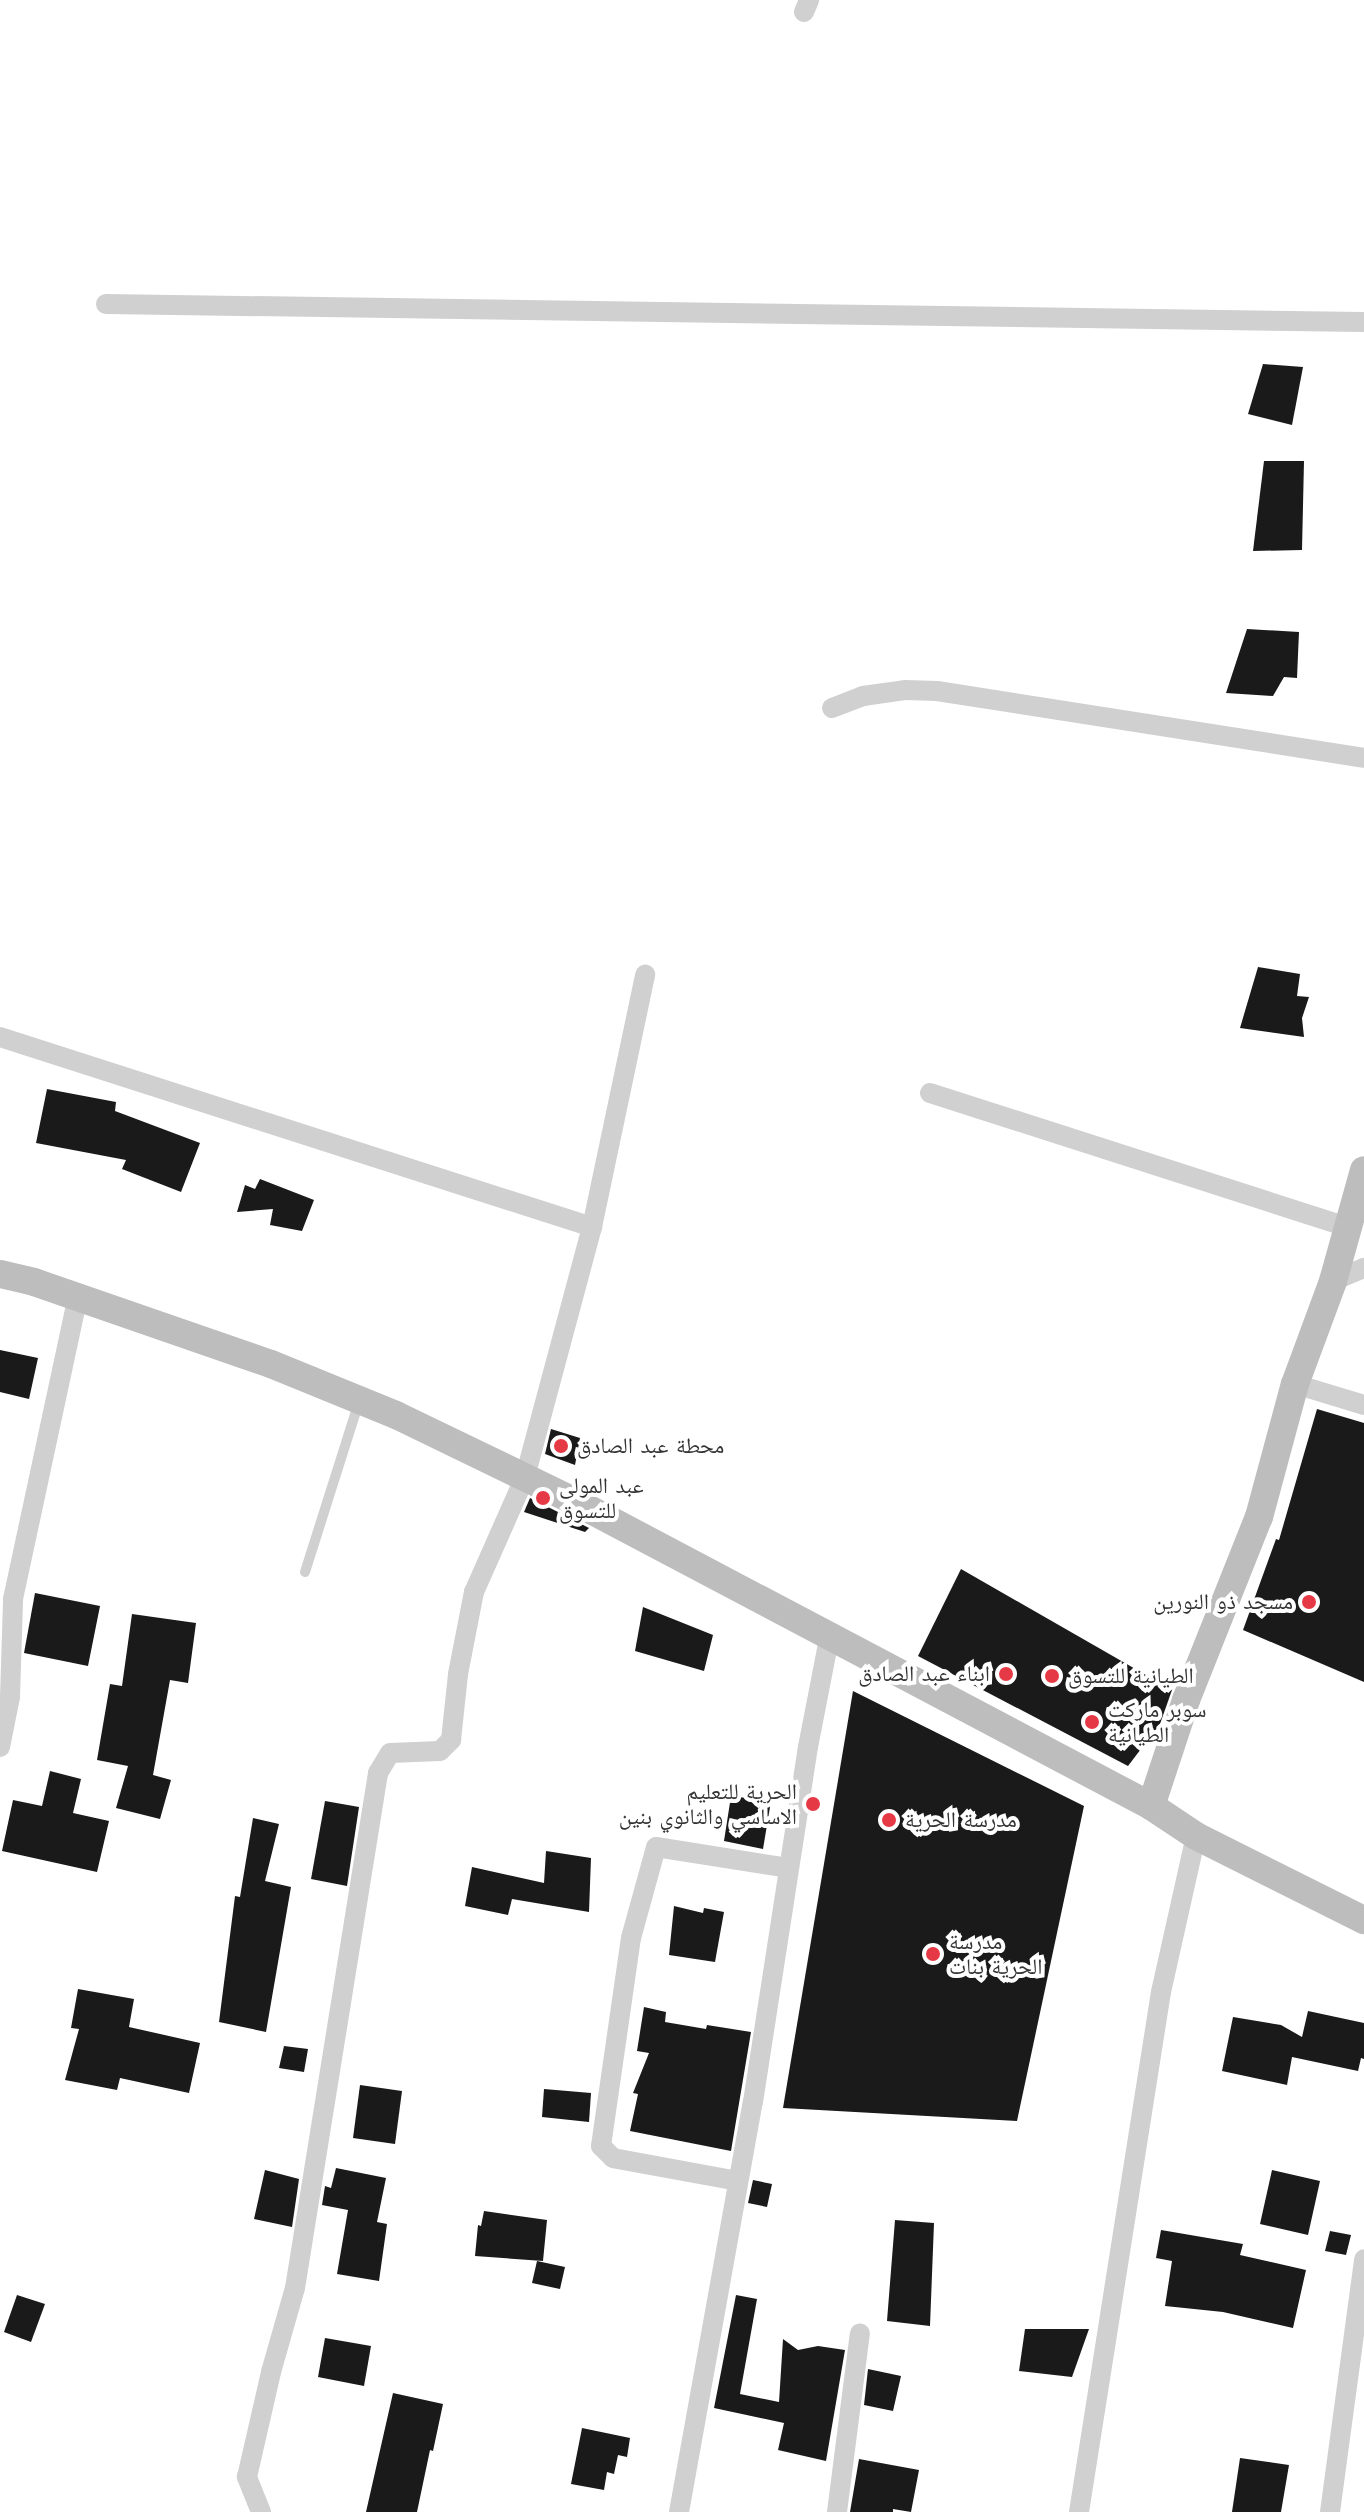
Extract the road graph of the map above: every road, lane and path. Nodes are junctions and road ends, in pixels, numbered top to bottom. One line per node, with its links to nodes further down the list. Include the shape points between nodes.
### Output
1 (106, 304): 2 (street)
2 (1364, 322)
3 (832, 708): 4 (street, via 863,696 937,691)
4 (1364, 758)
5 (645, 975): 9 (street)
6 (0, 1037): 9 (street)
7 (930, 1093): 10 (street)
8 (1364, 1170): 10 (street)
9 (592, 1227): 18 (street)
10 (1348, 1227): 13 (street)
11 (1364, 1268): 13 (street)
12 (0, 1274): 14 (street)
13 (1333, 1281): 15 (street)
14 (78, 1297): 16 (street); 21 (street, via 13,1599 10,1697)
15 (1295, 1384): 17 (street); 22 (street, via 1259,1517 1186,1700)
16 (360, 1400): 18 (street); 19 (lane)
17 (1364, 1405)
18 (525, 1477): 20 (street); 29 (street, via 474,1592 451,1740 440,1751 390,1753 378,1773 295,2288 247,2477)
19 (305, 1572)
20 (829, 1639): 22 (street); 24 (street)
21 (0, 1747)
22 (1151, 1806): 23 (street)
23 (1196, 1836): 25 (street); 32 (street, via 1161,1992)
24 (788, 1868): 26 (street); 26 (street, via 656,1847 631,1938 601,2146 613,2158)
25 (1364, 1920)
26 (738, 2181): 30 (street)
27 (1364, 2259): 33 (street)
28 (860, 2333): 31 (street)
29 (261, 2512)
30 (679, 2512)
31 (837, 2512)
32 (1079, 2512)
33 (1330, 2512)

